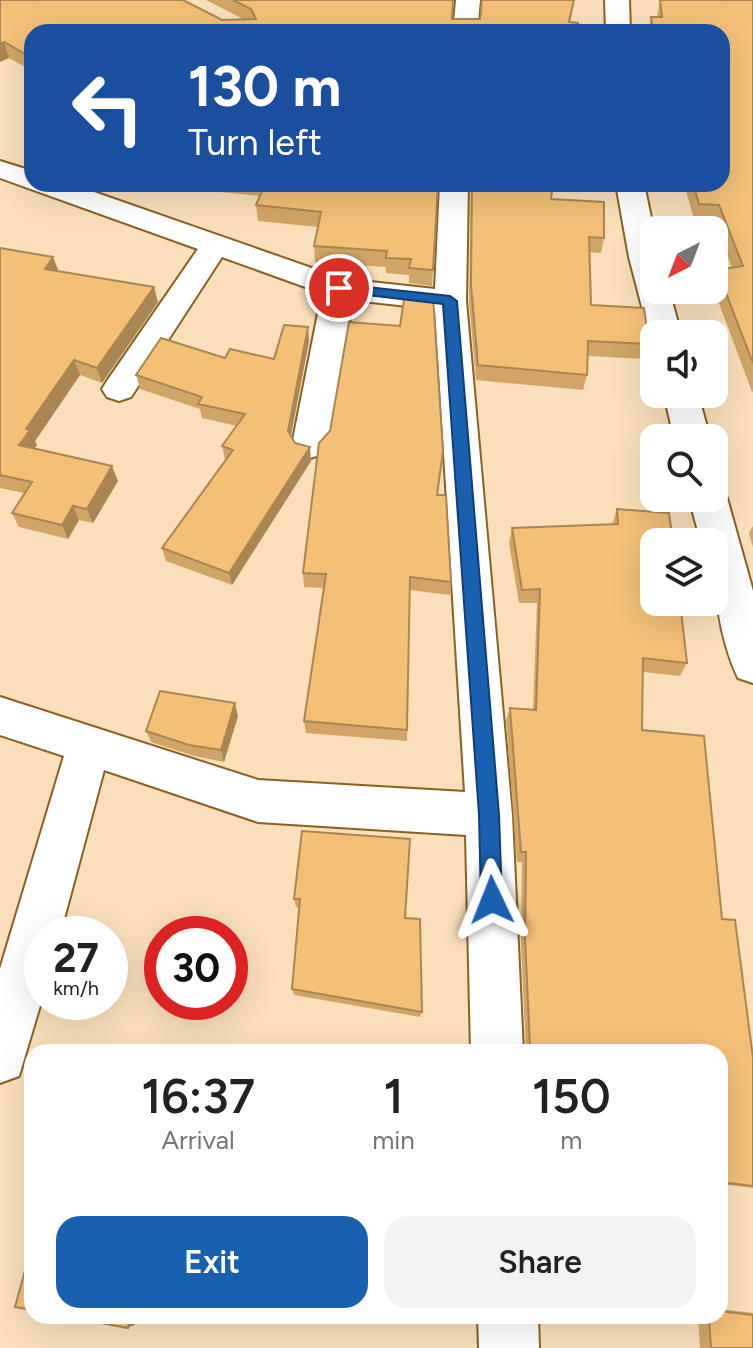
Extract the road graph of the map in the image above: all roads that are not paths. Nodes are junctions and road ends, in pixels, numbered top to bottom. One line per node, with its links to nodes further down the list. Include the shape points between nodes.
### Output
1 (468, 0): 3 (street)
2 (617, 0): 4 (street)
3 (466, 24)
4 (618, 24)
5 (0, 169): 6 (street)
6 (24, 177)
7 (67, 192): 10 (street)
8 (454, 192): 12 (street)
9 (632, 192): 13 (street)
10 (216, 244): 11 (street); 14 (street)
11 (339, 288): 12 (street); 15 (street)
12 (450, 301): 20 (street)
13 (661, 320)
14 (119, 389)
15 (310, 445)
16 (712, 512): 17 (street)
17 (753, 665)
18 (0, 716): 19 (street)
19 (89, 745): 20 (street, via 258,801); 22 (street)
20 (489, 815): 21 (street)
21 (497, 1044)
22 (0, 1057)
23 (508, 1324): 24 (street)
24 (509, 1348)

